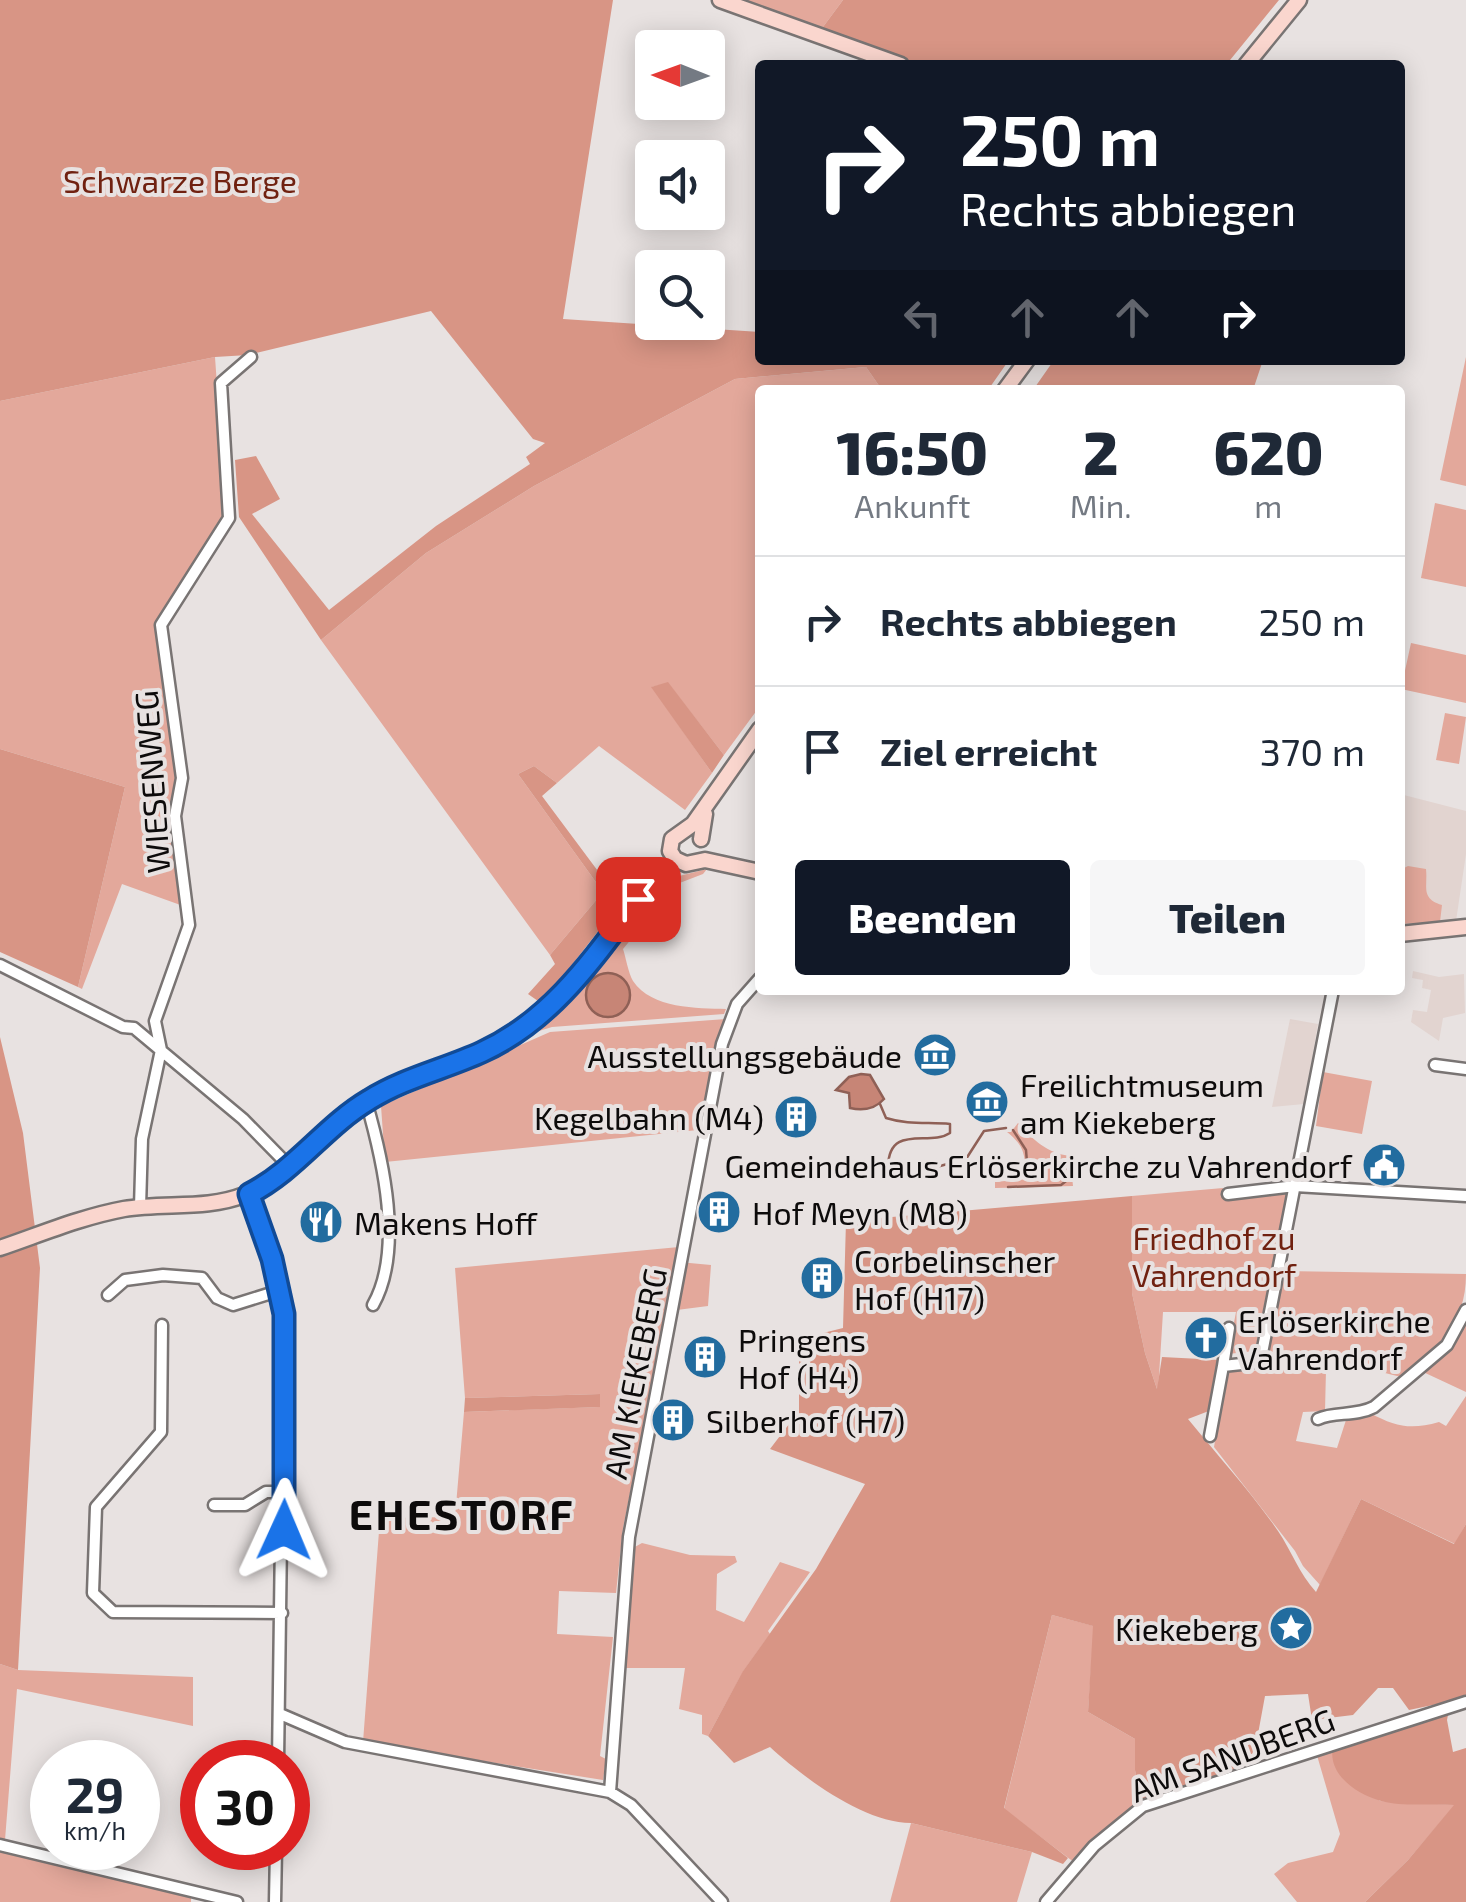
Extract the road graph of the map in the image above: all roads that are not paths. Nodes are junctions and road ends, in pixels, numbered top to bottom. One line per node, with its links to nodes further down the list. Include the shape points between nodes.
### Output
1 (720, 0): 3 (main road)
2 (1298, 0): 4 (main road)
3 (887, 60)
4 (1250, 60)
5 (251, 357): 17 (street, WIESENWEG, via 221,383 229,518 161,625 182,778 175,816 189,925 155,1021)
6 (755, 736): 7 (main road)
7 (718, 786): 8 (main road); 9 (main road, via 701,826)
8 (683, 831): 9 (main road, via 694,832); 10 (main road, via 670,844)
9 (701, 848): 10 (main road, via 686,864); 11 (main road)
10 (675, 859): 20 (main road, via 535,1021 484,1051)
11 (755, 871)
12 (1466, 927): 13 (main road)
13 (1405, 933)
14 (0, 965): 17 (street, via 134,1028)
15 (755, 984): 43 (street, AM KIEKEBERG, via 737,1004 722,1044 629,1537)
16 (1332, 995): 22 (street)
17 (161, 1050): 21 (street); 26 (street, via 142,1140)
18 (1435, 1065): 19 (street)
19 (1466, 1069)
20 (366, 1102): 21 (main road); 30 (street, via 388,1221 386,1273)
21 (290, 1167): 23 (main road)
22 (1296, 1186): 24 (street); 25 (street); 34 (street, via 1262,1353 1251,1363)
23 (249, 1194): 26 (main road); 28 (street)
24 (1228, 1194)
25 (1466, 1196)
26 (140, 1207): 27 (main road)
27 (0, 1248)
28 (281, 1290): 29 (street, via 233,1305 217,1298 202,1278 163,1275 125,1280); 37 (street)
29 (108, 1296)
30 (373, 1305)
31 (1466, 1310): 35 (street, via 1447,1345 1374,1408)
32 (162, 1325): 39 (street, via 162,1432 96,1506 93,1593 113,1612)
33 (1229, 1328): 34 (street)
34 (1223, 1366): 36 (street)
35 (1318, 1419)
36 (1210, 1436)
37 (284, 1492): 38 (street, via 266,1492 245,1505); 39 (street)
38 (214, 1505)
39 (282, 1613): 41 (street)
40 (1466, 1702): 49 (street, AM SANDBERG, via 1143,1806 1094,1846)
41 (280, 1714): 42 (street); 43 (street, via 345,1742)
42 (279, 1740)
43 (610, 1792): 48 (street, via 631,1805)
44 (0, 1845): 46 (street)
45 (275, 1870): 47 (street)
46 (237, 1902)
47 (274, 1902)
48 (722, 1902)
49 (1046, 1902)

